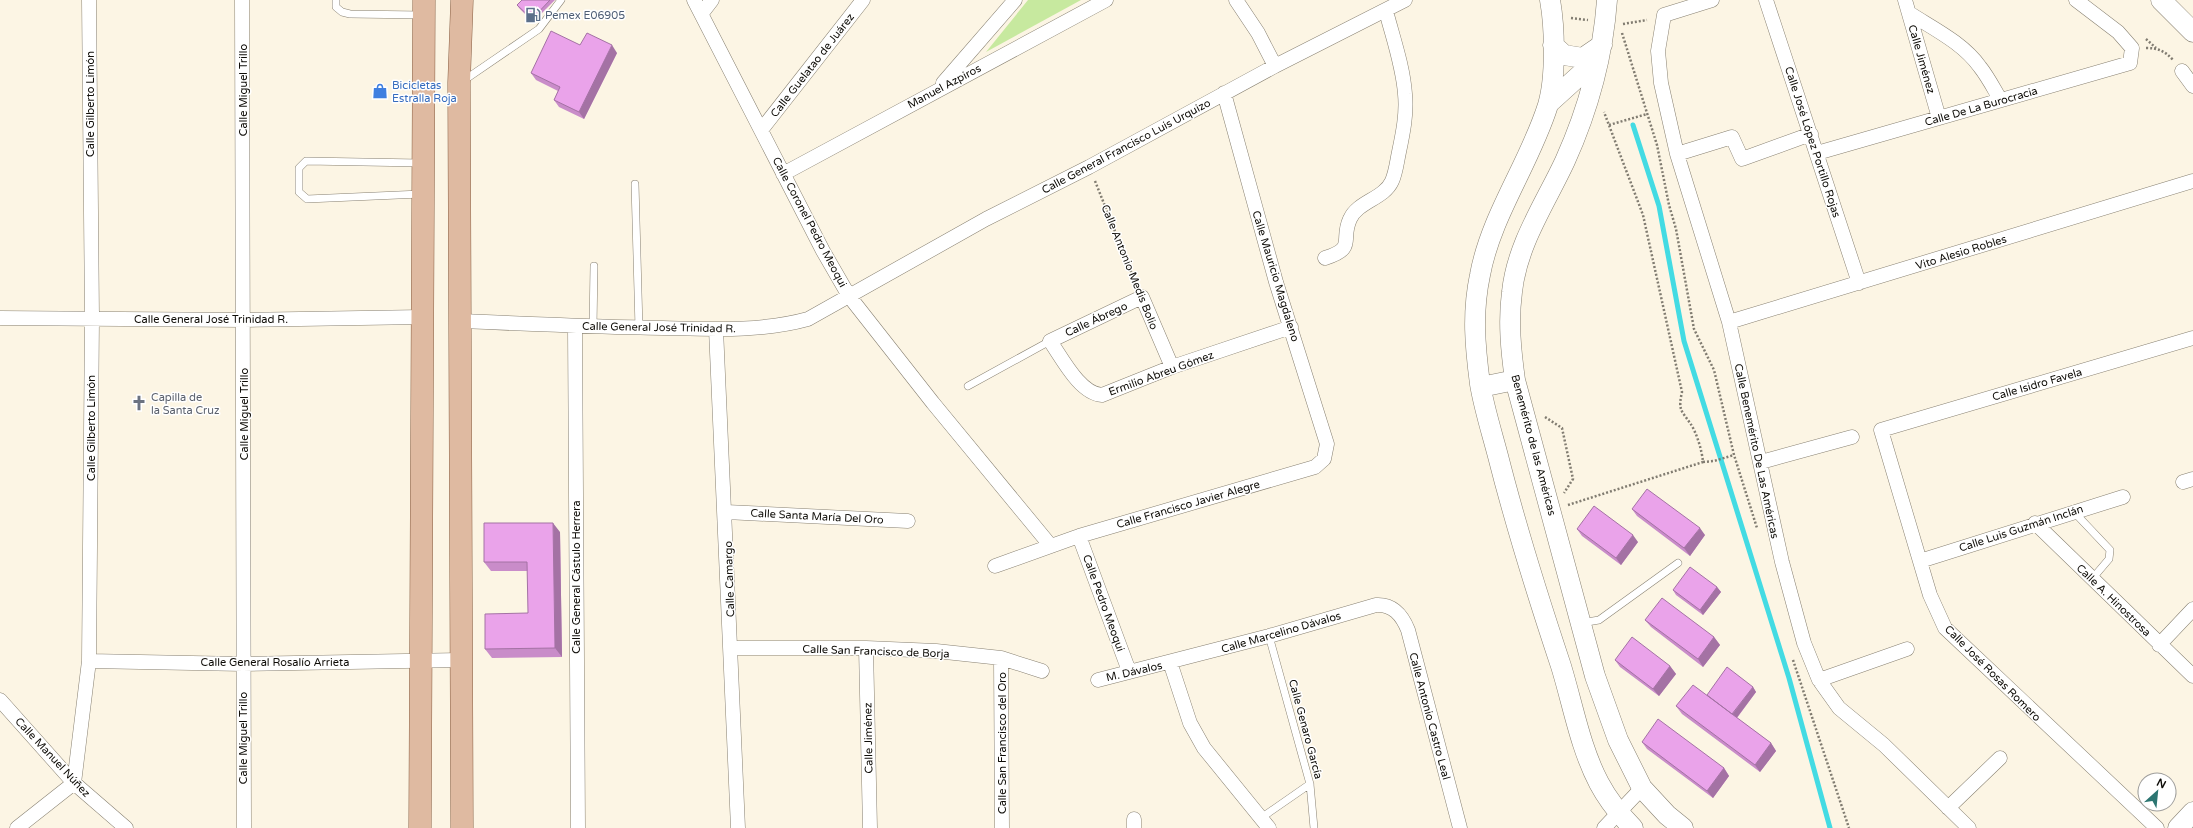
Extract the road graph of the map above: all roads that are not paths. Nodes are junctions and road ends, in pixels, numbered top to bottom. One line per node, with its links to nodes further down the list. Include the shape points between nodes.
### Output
1 (89, 0): 52 (street, Calle Gilberto Limón)
2 (242, 0): 53 (street, Calle Miguel Trillo)
3 (336, 0): 20 (lane, via 336,6 342,12 350,14)
4 (462, 0): 29 (main road)
5 (561, 0): 29 (lane, via 539,29)
6 (694, 0): 22 (street, Calle Coronel Pedro Meoqui)
7 (712, 0): 22 (street)
8 (863, 0): 36 (street, Calle Guelatao de Juárez)
9 (1015, 0): 31 (street)
10 (1106, 0): 31 (street, Manuel Azpiros)
11 (1236, 0): 27 (street, via 1258,33)
12 (1405, 0): 21 (street, Calle General Francisco Luis Urquizo)
13 (1550, 0): 25 (street)
14 (1607, 0): 24 (street, Benemérito de las Américas)
15 (1712, 0): 39 (street, Calle Benemérito De Las Américas, via 1664,15 1658,51 1661,83)
16 (1766, 0): 37 (street, Calle José López Portillo Rojas)
17 (2076, 0): 33 (street, Calle De La Burocracia, via 2118,32 2132,48 2130,64)
18 (2160, 0): 23 (street)
19 (1907, 7): 33 (street, via 1965,52 1980,67); 35 (street, Calle Jiménez)
20 (424, 8): 40 (main road)
21 (1386, 11): 27 (street, Calle General Francisco Luis Urquizo); 45 (street, via 1405,95 1402,139 1395,172 1386,190 1358,209 1350,219 1344,248 1338,254)
22 (702, 13): 36 (street, Calle Coronel Pedro Meoqui)
23 (2193, 32)
24 (1602, 45): 25 (street, via 1583,58 1564,55); 26 (street, Benemérito de las Américas)
25 (1553, 46): 34 (street)
26 (1598, 64): 34 (street, via 1581,74); 64 (street, Benemérito de las Américas, via 1584,116 1523,247 1512,292 1510,341)
27 (1275, 66): 32 (street, Calle General Francisco Luis Urquizo)
28 (2182, 71): 30 (street)
29 (459, 83): 54 (main road)
30 (2193, 86)
31 (937, 90): 41 (street, Manuel Azpiros)
32 (1224, 94): 48 (street, Calle General Francisco Luis Urquizo, via 986,219); 58 (street, Calle Mauricio Magdaleno)
33 (2000, 99): 35 (street, Calle De La Burocracia)
34 (1549, 103): 66 (street, via 1495,226 1480,272 1474,308)
35 (1939, 118): 38 (street, Calle De La Burocracia)
36 (762, 129): 41 (street, Calle Coronel Pedro Meoqui)
37 (1811, 134): 38 (street, Calle José López Portillo Rojas); 39 (street, via 1742,159 1732,137)
38 (1817, 153): 47 (street, Calle José López Portillo Rojas)
39 (1677, 154): 55 (street, Calle Benemérito De Las Américas)
40 (424, 163): 44 (main road); 44 (lane, via 306,161 299,168 298,192 307,199)
41 (783, 174): 48 (street, Calle Coronel Pedro Meoqui, via 823,251)
42 (2193, 181): 47 (street, Vito Alesio Robles)
43 (635, 184): 59 (lane)
44 (424, 193): 50 (main road)
45 (1326, 258)
46 (594, 266): 57 (lane)
47 (1859, 283): 55 (street, Vito Alesio Robles)
48 (850, 296): 60 (street, Calle General José Trinidad R., via 808,319 785,325); 77 (street, Calle Coronel Pedro Meoqui, via 933,403)
49 (1142, 298): 62 (street, Calle Ábrego); 63 (street, Calle Antonio Medis Bolio)
50 (422, 317): 53 (street, Calle General José Trinidad R.); 92 (main road)
51 (0, 318): 52 (street, Calle General José Trinidad R.)
52 (92, 318): 53 (street, Calle General José Trinidad R.); 93 (street, Calle Gilberto Limón)
53 (244, 320): 95 (street, Calle Miguel Trillo)
54 (461, 321): 56 (street, Calle General José Trinidad R.); 91 (main road)
55 (1729, 322): 70 (street, Calle Benemérito De Las Américas)
56 (575, 327): 57 (street, Calle General José Trinidad R.); 115 (street, Calle General Cástulo Herrera)
57 (593, 327): 59 (street, Calle General José Trinidad R.)
58 (1291, 327): 63 (street, Ermilio Abreu Gómez); 69 (street, Calle Mauricio Magdaleno, via 1327,444)
59 (639, 328): 60 (street, Calle General José Trinidad R.)
60 (716, 329): 72 (street, Calle Camargo)
61 (2193, 338): 67 (street, Calle Isidro Favela)
62 (1050, 341): 63 (street, Ermilio Abreu Gómez, via 1082,386 1097,395); 65 (lane)
63 (1172, 367)
64 (1515, 380): 66 (street); 84 (street, Benemérito de las Américas)
65 (968, 386)
66 (1481, 387): 108 (street, via 1509,500 1578,727 1599,783)
67 (1880, 430): 78 (street, Calle José Rosas Romero)
68 (1852, 436): 70 (street)
69 (1324, 459): 76 (street, Calle Francisco Javier Alegre, via 1315,466)
70 (1761, 462): 100 (street, Calle Benemérito De Las Américas, via 1765,492 1782,562 1804,643)
71 (2123, 497): 73 (street, Calle Luis Guzmán Inclán)
72 (726, 512): 74 (street, Calle Santa María Del Oro); 87 (street, Calle Camargo)
73 (2074, 512): 75 (street, Calle Luis Guzmán Inclán); 81 (lane, via 2110,550 2109,559)
74 (908, 521)
75 (2035, 523): 78 (street, Calle Luis Guzmán Inclán); 81 (street, Calle A. Hinostrosa)
76 (1079, 536): 77 (street, Calle Francisco Javier Alegre); 97 (street, Calle Pedro Meoqui)
77 (1050, 546): 80 (street)
78 (1920, 561): 125 (street, Calle José Rosas Romero, via 1930,595 1945,628)
79 (1678, 563): 84 (lane, via 1599,620)
80 (995, 566)
81 (2092, 579): 86 (street, Calle A. Hinostrosa)
82 (1392, 608): 85 (street, Calle Marcelino Dávalos, via 1376,605); 120 (street, Calle Antonio Castro Leal, via 1402,616 1408,630)
83 (2193, 609): 86 (street)
84 (1581, 623): 105 (street, Benemérito de las Américas, via 1595,676 1618,740)
85 (1269, 636): 94 (street, Calle Marcelino Dávalos); 104 (lane, Calle Genaro García)
86 (2159, 645): 98 (street, Calle A. Hinostrosa)
87 (732, 648): 88 (street, Calle San Francisco de Borja); 116 (street, Calle Camargo)
88 (866, 648): 90 (street, Calle San Francisco de Borja, via 936,651); 117 (street, Calle Jiménez)
89 (1907, 649): 100 (street)
90 (1001, 658): 96 (street, Calle San Francisco de Borja); 118 (street, Calle San Francisco del Oro)
91 (460, 660): 92 (street, Calle General Rosalío Arrieta); 114 (main road)
92 (420, 661): 95 (street, Calle General Rosalío Arrieta); 113 (main road)
93 (89, 662): 95 (street, Calle General Rosalío Arrieta); 103 (street, Calle Gilberto Limón)
94 (1170, 662): 97 (street, M. Dávalos); 109 (street, via 1190,723 1204,748)
95 (243, 664): 112 (street, Calle Miguel Trillo)
96 (1042, 671)
97 (1129, 671): 99 (street, M. Dávalos)
98 (2193, 676)
99 (1098, 680)
100 (1819, 680): 106 (street, Calle Benemérito De Las Américas, via 1839,708 1884,746)
101 (0, 700): 103 (street, Calle Manuel Núñez)
102 (2000, 758): 106 (street)
103 (74, 783): 110 (street); 111 (street, Calle Manuel Núñez)
104 (1310, 784): 109 (lane); 119 (lane, Calle Genaro García)
105 (1642, 788): 108 (street); 123 (street, Benemérito de las Américas)
106 (1948, 808): 124 (street, Calle Benemérito De Las Américas)
107 (2193, 812): 126 (street)
108 (1619, 814): 121 (street); 122 (street)
109 (1265, 823)
110 (17, 828)
111 (126, 828)
112 (244, 828)
113 (420, 828)
114 (462, 828)
115 (578, 828)
116 (738, 828)
117 (870, 828)
118 (1002, 828)
119 (1314, 828)
120 (1460, 828)
121 (1604, 828)
122 (1634, 828)
123 (1683, 828)
124 (1969, 828)
125 (2157, 828)
126 (2178, 828)

